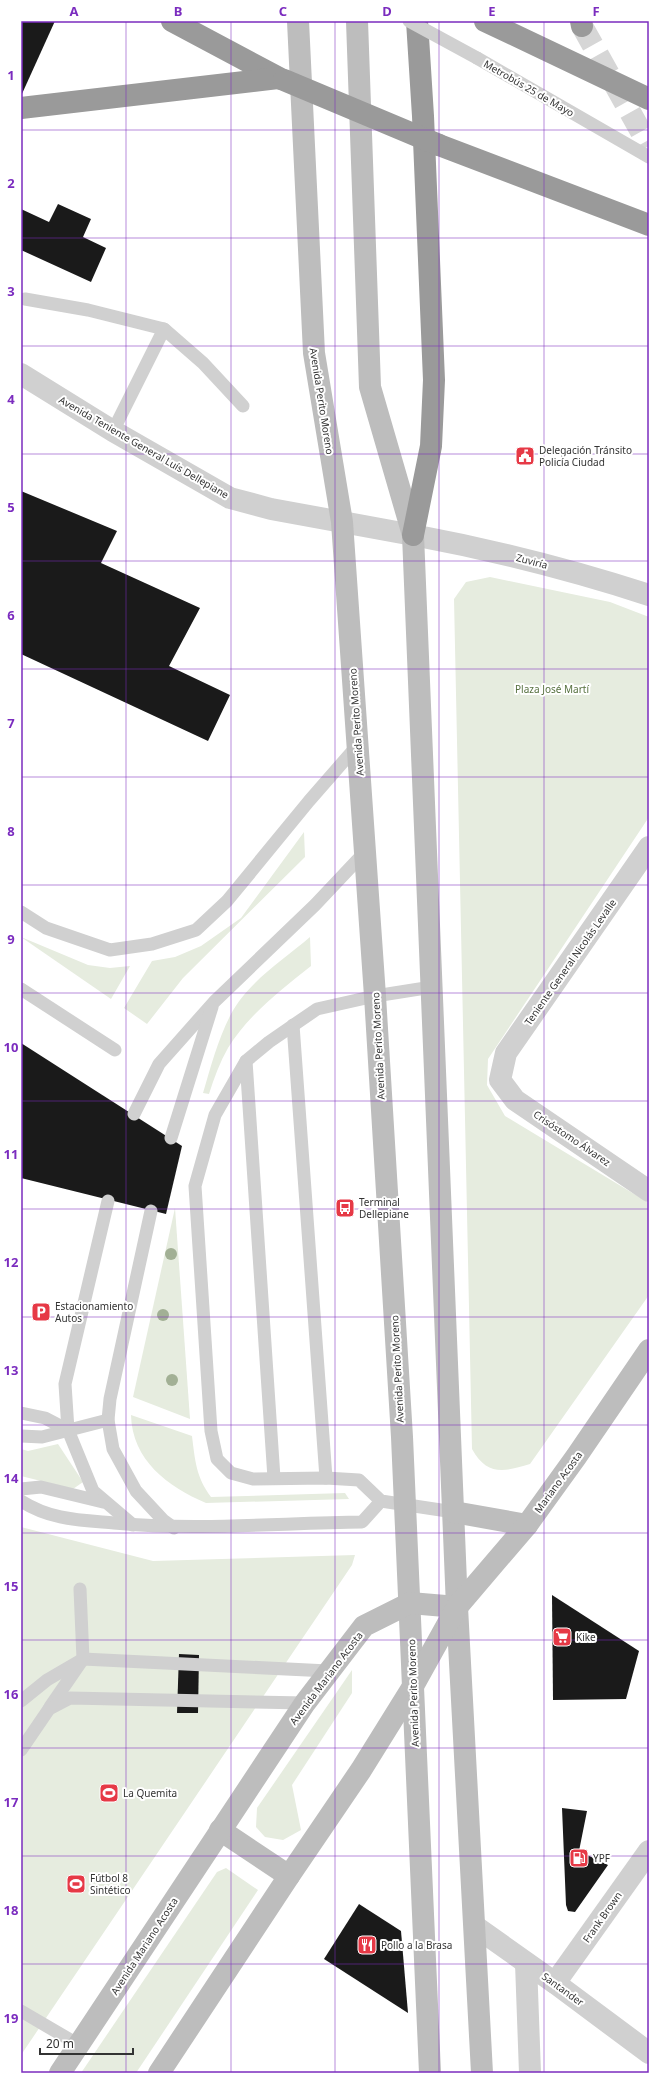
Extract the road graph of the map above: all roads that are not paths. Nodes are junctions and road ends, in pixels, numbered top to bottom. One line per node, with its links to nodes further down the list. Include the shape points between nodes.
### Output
1 (172, 21): 7 (highway)
2 (298, 21): 17 (main road, Avenida Perito Moreno, via 314,353)
3 (357, 21): 18 (main road, via 370,387)
4 (409, 21): 10 (lane, Metrobús 25 de Mayo, bridge)
5 (417, 21): 18 (highway, via 424,124 434,380 431,446)
6 (486, 21): 8 (highway)
7 (281, 79): 9 (highway); 11 (highway, bridge, via 439,145)
8 (649, 99)
9 (21, 108)
10 (649, 157)
11 (649, 225)
12 (25, 299): 13 (lane, via 88,310)
13 (164, 329): 15 (lane, via 203,363); 16 (lane)
14 (21, 374): 16 (street, Avenida Teniente General Luís Dellepiane)
15 (243, 406)
16 (113, 432): 17 (street, Avenida Teniente General Luís Dellepiane, via 230,498 271,509)
17 (342, 522): 18 (street, Avenida Teniente General Luís Dellepiane); 20 (main road, Avenida Perito Moreno)
18 (413, 535): 19 (street, Zuviría, via 478,547); 24 (main road)
19 (649, 595)
20 (357, 746): 22 (main road, Avenida Perito Moreno); 23 (lane, via 227,901 196,930 152,944 110,950 46,928)
21 (649, 847): 31 (street, Teniente General Nicolás Levalle, via 506,1053)
22 (365, 852): 26 (main road, Avenida Perito Moreno); 27 (lane, via 315,905)
23 (21, 912)
24 (432, 987): 26 (lane); 49 (main road)
25 (21, 988): 29 (lane)
26 (375, 996): 28 (lane, via 317,1009); 48 (main road, Avenida Perito Moreno)
27 (214, 1002): 32 (lane, via 159,1064); 33 (lane)
28 (293, 1026): 30 (lane); 43 (lane)
29 (115, 1050)
30 (246, 1061): 42 (lane); 42 (lane, via 215,1115 195,1186 211,1431 217,1459 232,1473 253,1478)
31 (500, 1080): 34 (street, Crisóstomo Álvarez, via 515,1100)
32 (134, 1114)
33 (171, 1138)
34 (649, 1191)
35 (108, 1201): 40 (lane, via 65,1384)
36 (152, 1211): 39 (lane, via 110,1399)
37 (649, 1350): 51 (main road, Mariano Acosta)
38 (21, 1413): 40 (lane, via 45,1418)
39 (108, 1420): 40 (lane); 52 (lane, via 113,1449 136,1492 162,1520)
40 (68, 1430): 41 (lane, via 42,1437); 47 (lane, via 93,1491)
41 (21, 1436)
42 (274, 1478): 43 (lane)
43 (326, 1478): 46 (lane, via 359,1480)
44 (21, 1489): 47 (lane, via 41,1487)
45 (21, 1501): 50 (lane, via 37,1511 72,1520)
46 (381, 1501): 48 (lane); 52 (lane, via 362,1522)
47 (107, 1503): 50 (lane)
48 (405, 1505): 49 (lane); 54 (main road, Avenida Perito Moreno)
49 (454, 1512): 51 (main road); 55 (main road)
50 (133, 1525): 52 (lane)
51 (527, 1525): 55 (main road, Mariano Acosta)
52 (174, 1528)
53 (80, 1589): 56 (lane)
54 (410, 1603): 55 (main road); 57 (main road, Avenida Mariano Acosta, via 364,1626); 58 (main road, Avenida Perito Moreno)
55 (457, 1607): 58 (main road); 66 (main road)
56 (82, 1659): 57 (lane); 59 (lane, via 47,1680); 61 (lane)
57 (328, 1671): 60 (main road, Avenida Mariano Acosta)
58 (412, 1688): 65 (main road, via 361,1770); 74 (main road, Avenida Perito Moreno)
59 (21, 1701)
60 (305, 1703): 61 (lane, via 70,1698); 63 (main road, Avenida Mariano Acosta)
61 (49, 1709): 62 (lane)
62 (21, 1750)
63 (220, 1830): 65 (main road); 70 (main road, Avenida Mariano Acosta)
64 (649, 1851): 68 (street, Frank Brown)
65 (289, 1876): 73 (main road)
66 (476, 1927): 67 (street, Santander); 75 (main road)
67 (526, 1963): 68 (street, Santander); 76 (street)
68 (555, 1983): 71 (street, Santander)
69 (21, 2011): 70 (lane)
70 (79, 2045): 72 (main road, Avenida Mariano Acosta)
71 (649, 2053)
72 (60, 2073)
73 (159, 2073)
74 (430, 2073)
75 (482, 2073)
76 (530, 2073)

